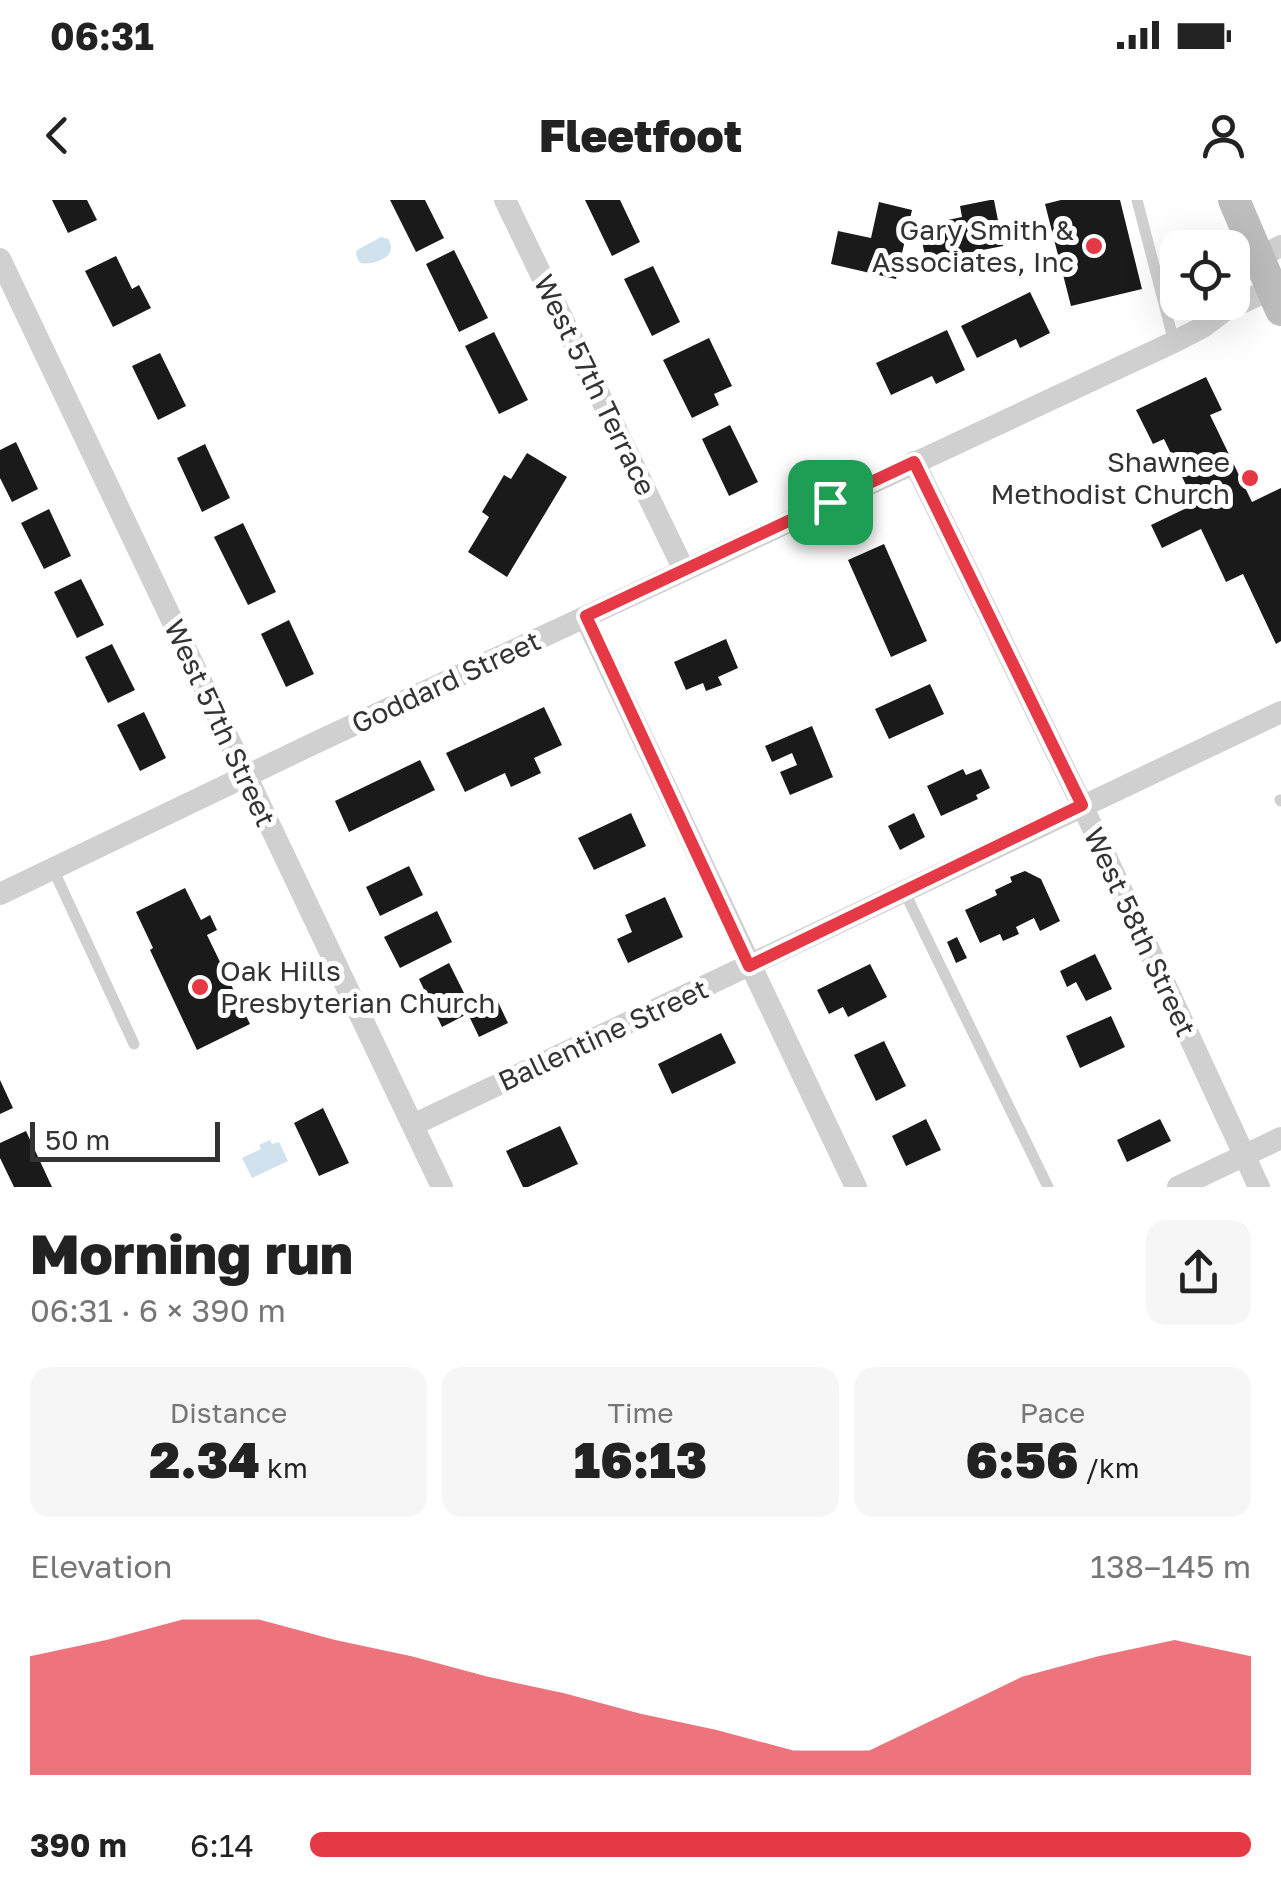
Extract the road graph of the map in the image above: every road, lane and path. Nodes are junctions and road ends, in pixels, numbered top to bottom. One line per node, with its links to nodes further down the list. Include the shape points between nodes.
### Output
1 (505, 200): 9 (street, West 57th Terrace)
2 (1137, 200): 7 (lane)
3 (1234, 200): 4 (main road)
4 (1269, 252): 6 (main road)
5 (0, 259): 12 (street, West 57th Street)
6 (1276, 300): 7 (street, Goddard Street, via 1224,311)
7 (1174, 342): 8 (street, Goddard Street)
8 (914, 462): 9 (street, Goddard Street); 13 (street, West 58th Street)
9 (684, 570): 10 (street, Goddard Street)
10 (586, 616): 12 (street, Goddard Street); 17 (street)
11 (1281, 712): 13 (street, Ballentine Street)
12 (246, 778): 14 (street, Goddard Street); 19 (street, West 57th Street)
13 (1082, 805): 15 (street, Ballentine Street); 21 (street, West 58th Street)
14 (53, 869): 16 (street, Goddard Street); 18 (lane)
15 (904, 891): 17 (street, Ballentine Street); 24 (lane)
16 (0, 894)
17 (749, 966): 19 (street, Ballentine Street); 23 (street)
18 (134, 1044)
19 (413, 1124): 22 (street, West 57th Street)
20 (1281, 1138): 21 (street)
21 (1244, 1156): 25 (street); 26 (street, West 58th Street)
22 (442, 1187)
23 (856, 1187)
24 (1048, 1187)
25 (1178, 1187)
26 (1259, 1187)

